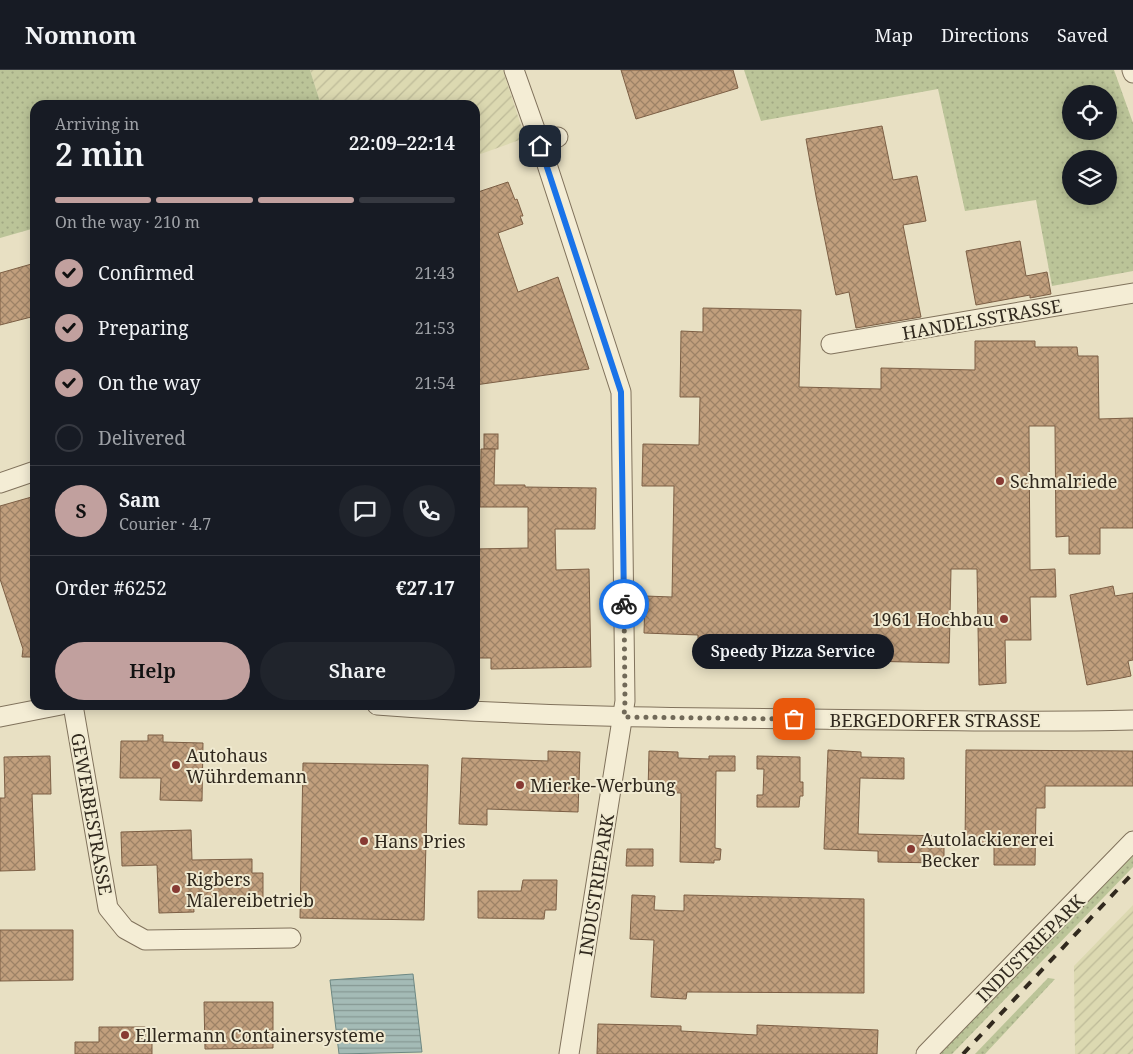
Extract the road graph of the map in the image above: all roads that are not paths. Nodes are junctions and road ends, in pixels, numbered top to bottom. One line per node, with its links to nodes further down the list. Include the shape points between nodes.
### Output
1 (514, 70): 3 (street, INDUSTRIEPARK)
2 (558, 137): 3 (street)
3 (540, 146): 12 (street, INDUSTRIEPARK, via 621,392)
4 (1133, 293): 5 (street, HANDELSSTRASSE)
5 (831, 344)
6 (30, 473): 7 (street)
7 (0, 483)
8 (30, 710): 11 (street)
9 (74, 710): 15 (street, GEWERBESTRASSE, via 108,908 125,929 145,940)
10 (444, 710): 12 (street, BERGEDORFER STRASSE)
11 (1, 714)
12 (624, 717): 13 (street, BERGEDORFER STRASSE); 16 (street, INDUSTRIEPARK)
13 (1133, 720)
14 (1133, 841): 17 (street, INDUSTRIEPARK)
15 (291, 938)
16 (569, 1054)
17 (926, 1054)

